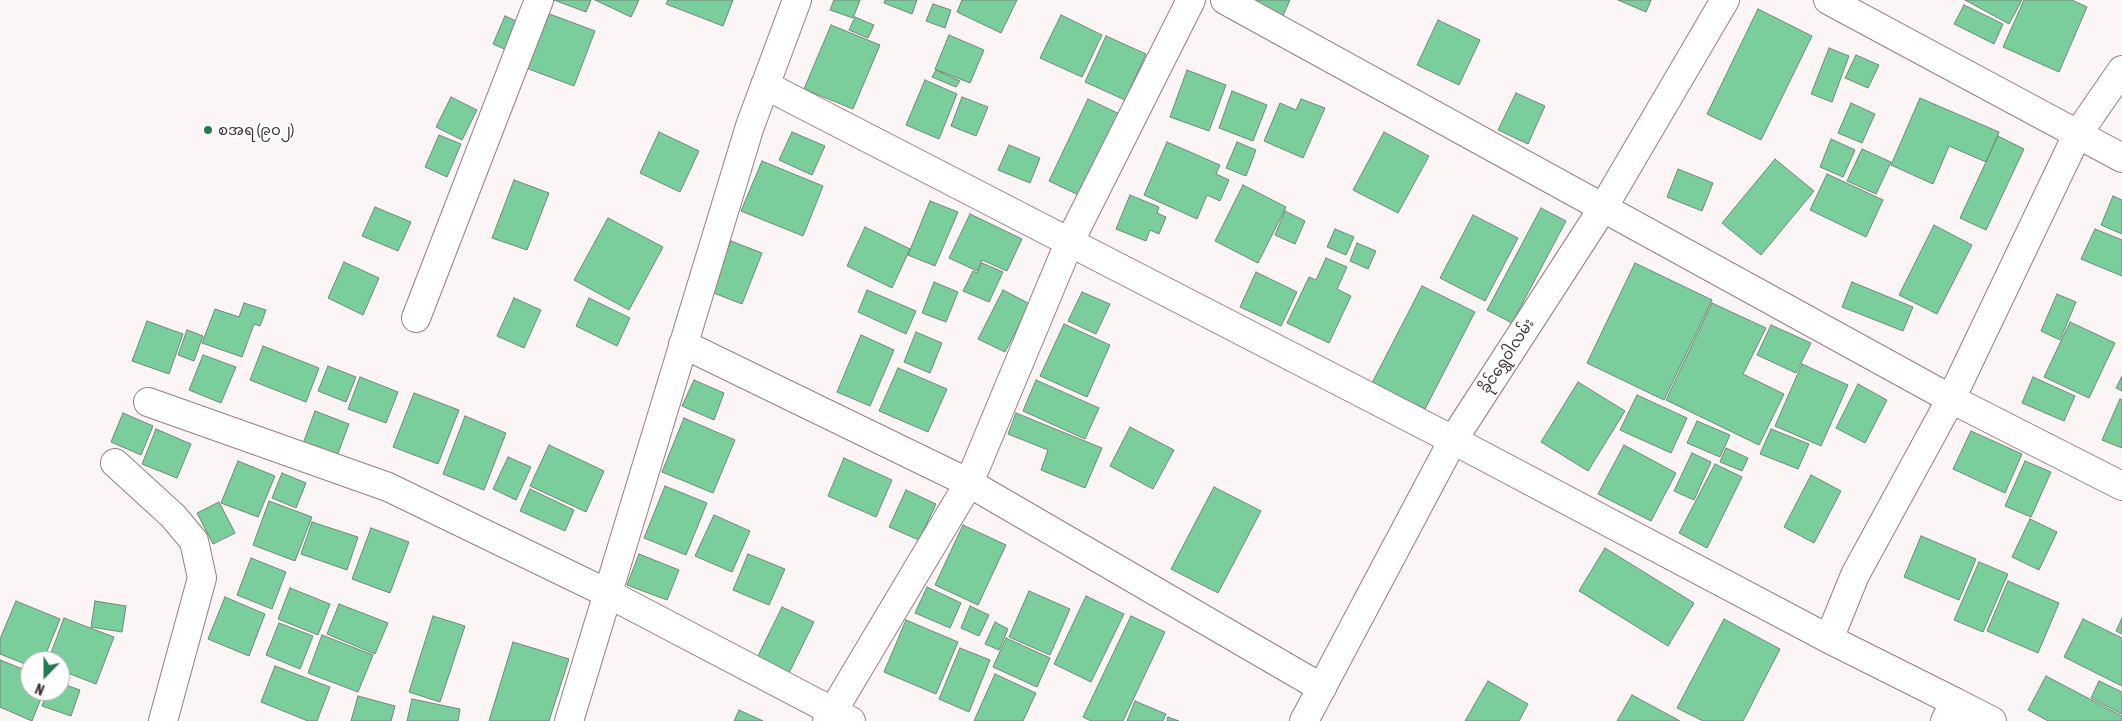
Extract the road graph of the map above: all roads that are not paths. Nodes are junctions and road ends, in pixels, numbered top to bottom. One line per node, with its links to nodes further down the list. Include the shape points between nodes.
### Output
1 (539, 0): 13 (street)
2 (797, 0): 8 (street)
3 (1191, 0): 12 (street)
4 (1225, 0): 11 (street)
5 (1724, 0): 11 (street, ခိုင်ရွှေဝါလမ်း)
6 (1828, 0): 9 (street)
7 (2122, 70): 9 (street)
8 (765, 85): 12 (street); 14 (street)
9 (2077, 135): 10 (street); 15 (street)
10 (2122, 158)
11 (1603, 208): 15 (street); 17 (street, ခိုင်ရွှေဝါလမ်း)
12 (1069, 243): 17 (street); 19 (street)
13 (416, 318)
14 (683, 344): 19 (street); 21 (street)
15 (1951, 399): 20 (street); 22 (street, via 1855,575)
16 (148, 402): 21 (street, via 388,487)
17 (1453, 440): 22 (street); 23 (street, ခိုင်ရွှေဝါလမ်း)
18 (115, 463): 26 (street, via 173,516 194,541 202,578)
19 (969, 483): 23 (street); 25 (street)
20 (2122, 486)
21 (608, 593): 25 (street); 27 (street)
22 (1830, 639): 24 (street)
23 (1322, 688): 28 (street, ခိုင်ရွှေဝါလမ်း)
24 (1950, 711): 29 (street)
25 (837, 717)
26 (163, 721)
27 (569, 721)
28 (1304, 721)
29 (1992, 721)

